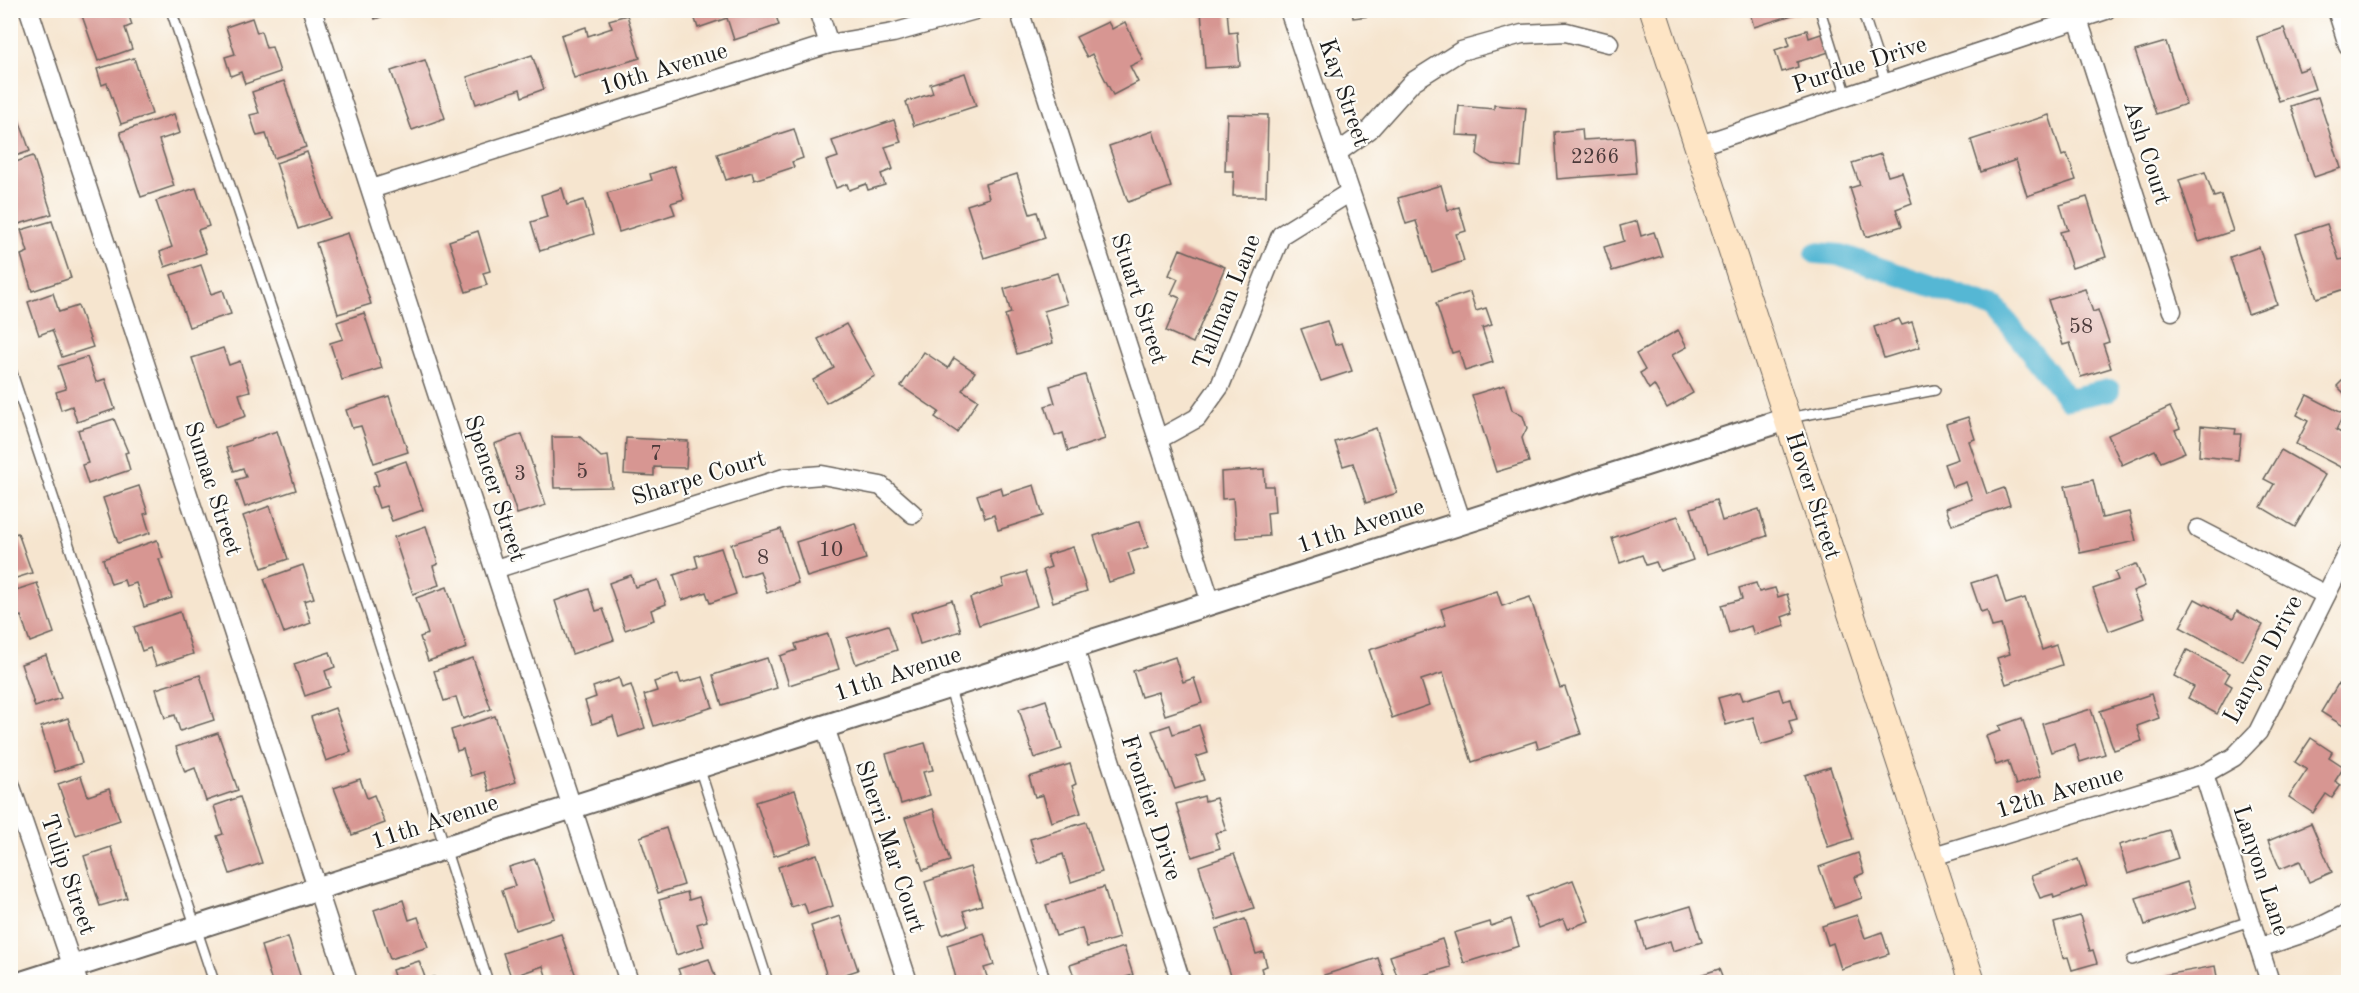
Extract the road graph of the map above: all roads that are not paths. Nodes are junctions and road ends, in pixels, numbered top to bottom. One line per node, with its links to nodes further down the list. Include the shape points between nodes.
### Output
1 (29, 10): 44 (street, Sumac Street)
2 (171, 10): 42 (lane, via 292,370)
3 (312, 10): 21 (street, Spencer Street)
4 (818, 10): 15 (street)
5 (975, 10): 15 (street, 10th Avenue, via 893,33)
6 (1019, 10): 27 (street, Stuart Street)
7 (1289, 10): 20 (street, Kay Street)
8 (1653, 10): 19 (main road, Hover Street)
9 (1820, 10): 18 (lane)
10 (1862, 10): 17 (lane)
11 (2106, 10): 13 (street, Purdue Drive)
12 (2337, 10): 16 (street)
13 (2076, 15): 17 (street, Purdue Drive); 23 (street, Ash Court)
14 (1609, 43): 20 (street, via 1566,32 1522,34 1461,51 1412,82 1369,130)
15 (829, 44): 21 (street, 10th Avenue)
16 (2349, 45)
17 (1886, 83): 18 (street, Purdue Drive)
18 (1847, 96): 19 (street, Purdue Drive)
19 (1697, 146): 26 (main road, Hover Street)
20 (1337, 153): 22 (street, Kay Street)
21 (371, 189): 32 (street, Spencer Street)
22 (1350, 192): 27 (street, Tallman Lane, via 1281,235 1215,394 1197,418); 29 (street, Kay Street)
23 (2172, 310)
24 (10, 367): 47 (lane)
25 (1935, 390): 26 (lane)
26 (1787, 419): 29 (street, 11th Avenue); 43 (main road, Hover Street)
27 (1159, 439): 34 (street, Stuart Street)
28 (913, 514): 32 (street, Sharpe Court, via 881,486 822,475 784,478)
29 (1462, 523): 34 (street, 11th Avenue)
30 (2198, 529): 33 (street)
31 (2349, 552): 33 (street, Lanyon Drive)
32 (495, 569): 41 (street, Spencer Street)
33 (2326, 595): 39 (street, Lanyon Drive, via 2258,732 2234,757)
34 (1211, 603): 35 (street, 11th Avenue)
35 (1074, 647): 36 (street, 11th Avenue); 59 (street, Frontier Drive)
36 (949, 687): 37 (street, 11th Avenue); 58 (lane)
37 (825, 726): 38 (street, 11th Avenue); 57 (street, Sherri Mar Court)
38 (699, 767): 41 (street, 11th Avenue); 56 (lane)
39 (2204, 774): 43 (street, 12th Avenue); 46 (street, Lanyon Lane)
40 (10, 784): 50 (street, Tulip Street)
41 (572, 807): 42 (street, 11th Avenue); 55 (street, Spencer Street)
42 (445, 848): 44 (street, 11th Avenue); 54 (lane)
43 (1930, 857): 60 (main road, Hover Street)
44 (318, 889): 47 (street, 11th Avenue); 53 (street, Sumac Street)
45 (2349, 913): 48 (street)
46 (2250, 921): 48 (street, Lanyon Lane); 49 (lane)
47 (197, 927): 50 (street, 11th Avenue); 52 (lane)
48 (2259, 948): 61 (street, Lanyon Lane)
49 (2132, 960)
50 (76, 975): 51 (street, 11th Avenue)
51 (25, 982)
52 (214, 982)
53 (348, 982)
54 (488, 982)
55 (629, 982)
56 (768, 982)
57 (908, 982)
58 (1046, 982)
59 (1181, 982)
60 (1972, 982)
61 (2270, 982)

